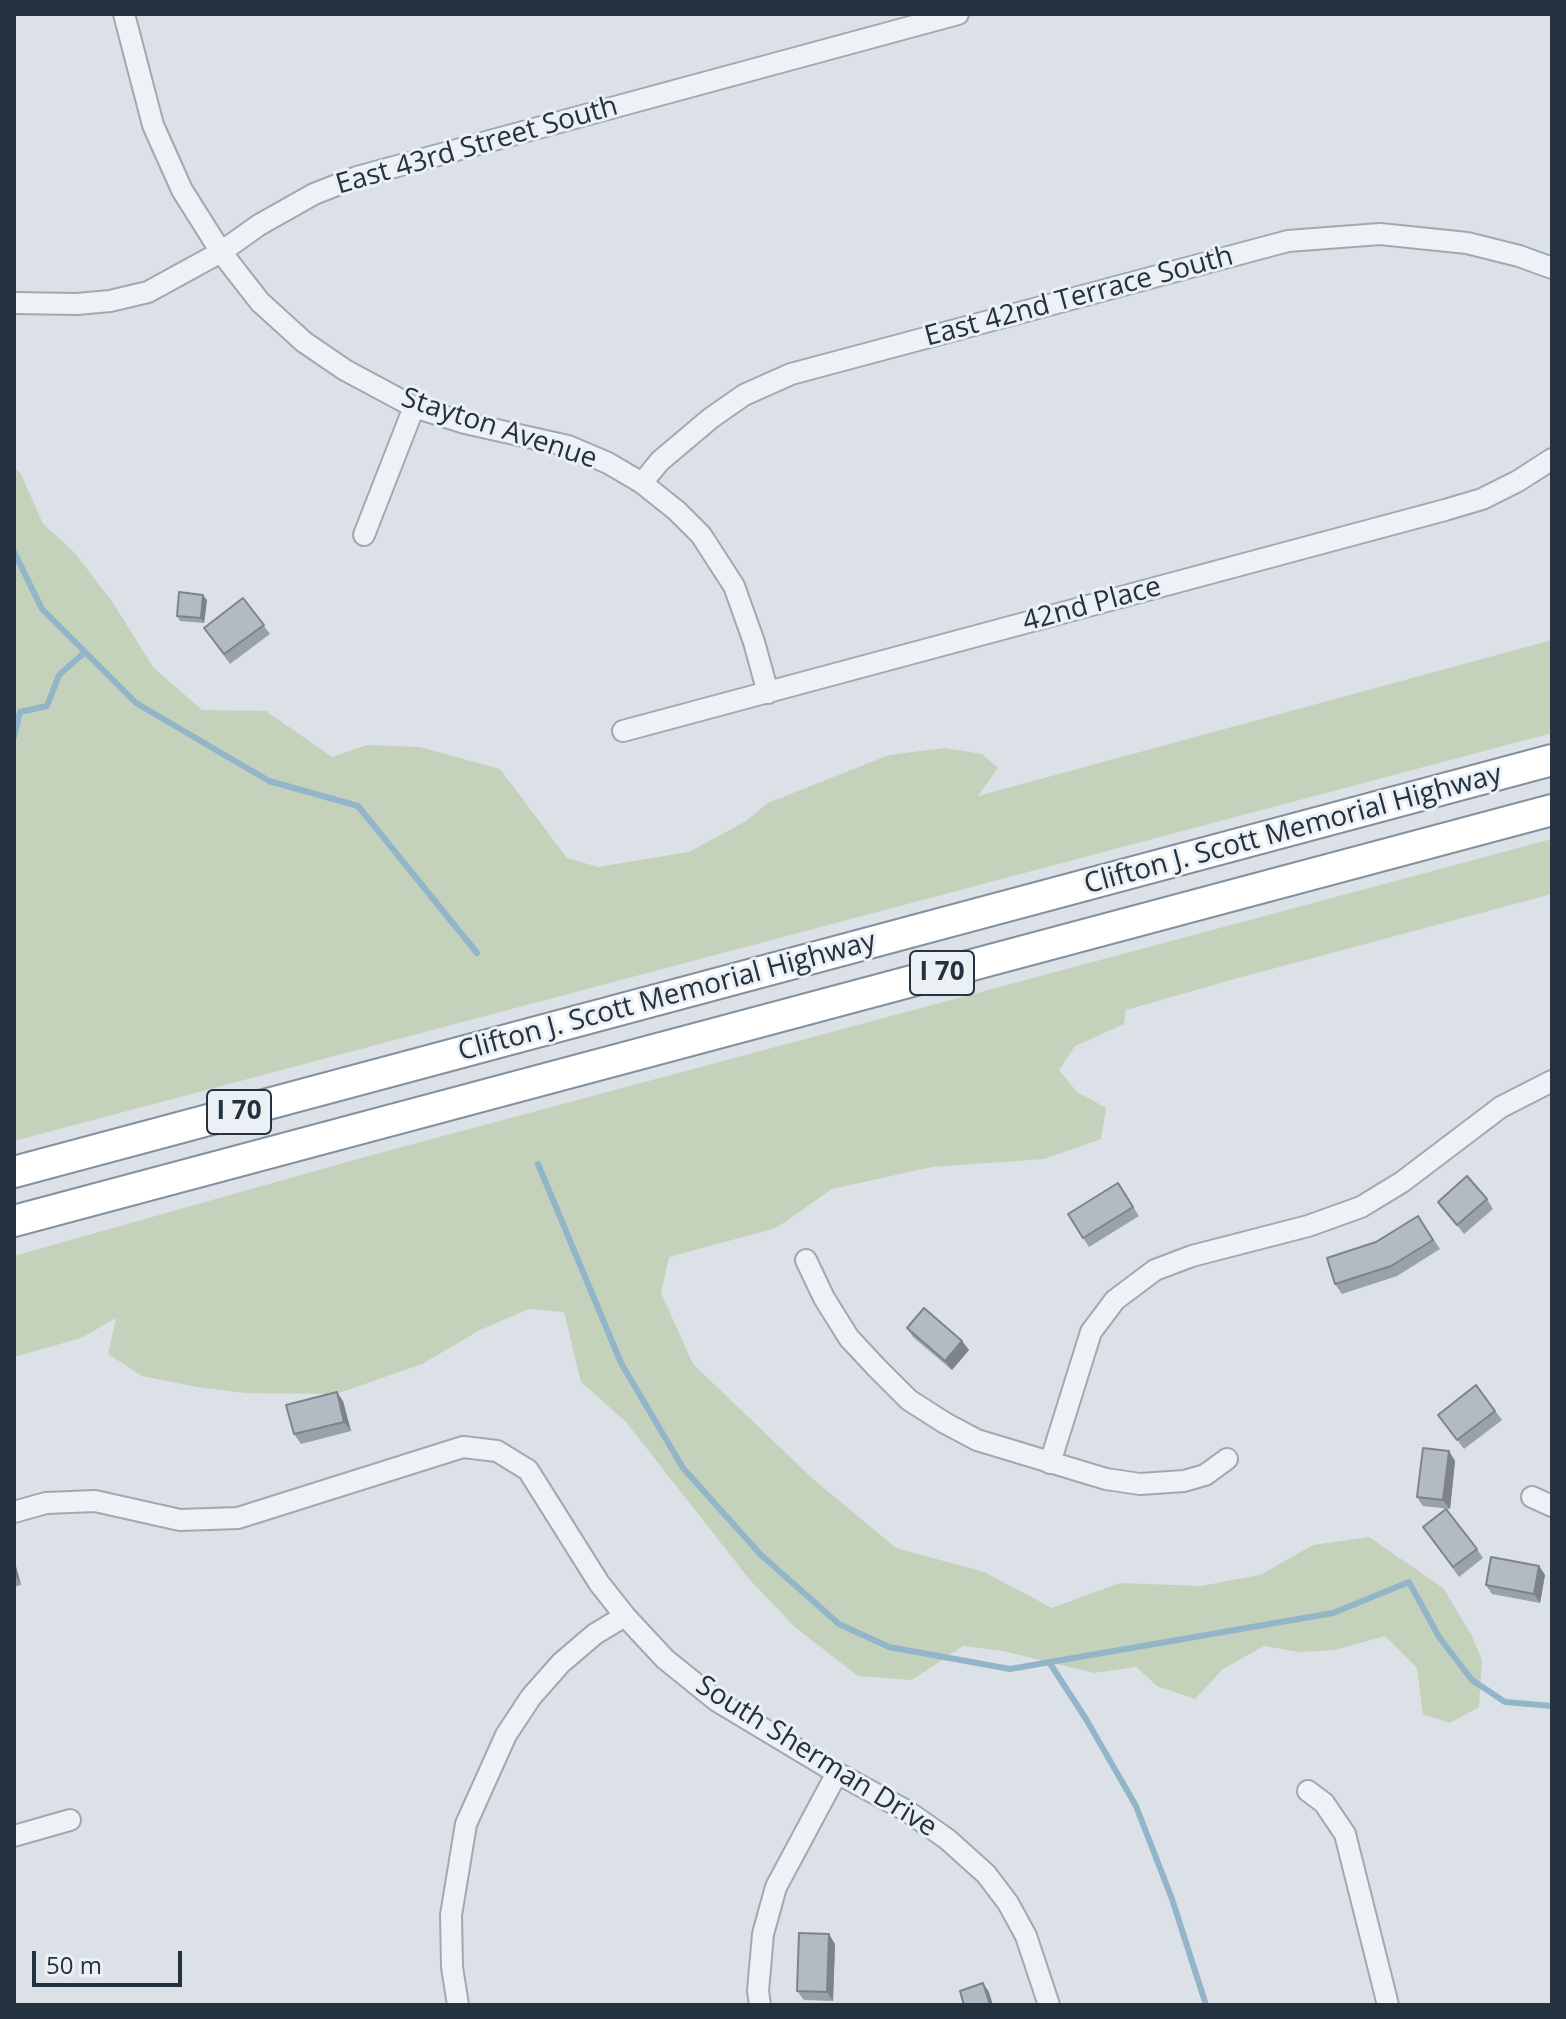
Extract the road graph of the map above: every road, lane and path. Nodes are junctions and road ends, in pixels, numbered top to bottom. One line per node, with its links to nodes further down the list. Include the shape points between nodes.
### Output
1 (124, 14): 3 (street, Stayton Avenue, via 153,125 182,190)
2 (958, 14): 3 (street, East 43rd Street South, via 357,177 314,194)
3 (221, 252): 5 (street, East 43rd Street South, via 148,292 77,304); 6 (street, Stayton Avenue, via 260,302 304,342)
4 (1552, 268): 8 (street, East 42nd Terrace South, via 1467,243 1380,234 1288,241 791,374 744,395 711,418)
5 (14, 303)
6 (414, 407): 8 (street, Stayton Avenue, via 568,446); 9 (street)
7 (1552, 459): 10 (street, 42nd Place, via 1482,499)
8 (642, 483): 10 (street, Stayton Avenue, via 701,535 734,586)
9 (364, 535)
10 (768, 693): 11 (street, 42nd Place)
11 (623, 731)
12 (1552, 760): 15 (highway, Clifton J. Scott Memorial Highway / I 70)
13 (1552, 810): 16 (highway, Clifton J. Scott Memorial Highway / I 70)
14 (1552, 1081): 19 (street, via 1501,1107 1361,1207 1192,1256 1155,1270 1115,1300 1091,1332)
15 (14, 1172)
16 (14, 1221)
17 (806, 1260): 19 (street, via 849,1338 909,1400 977,1440)
18 (1227, 1459): 19 (street, via 1205,1475 1140,1484)
19 (1050, 1463)
20 (1532, 1497): 21 (street)
21 (1552, 1506)
22 (14, 1512): 23 (street, South Sherman Drive, via 46,1503 95,1501 180,1520 238,1518 463,1447 497,1451 528,1470)
23 (625, 1616): 24 (street, South Sherman Drive, via 665,1659 717,1701); 28 (street, via 561,1663 531,1697 506,1735 466,1824 451,1915)
24 (837, 1773): 29 (street, via 776,1887 763,1934); 30 (street, South Sherman Drive, via 907,1811 986,1874 1026,1936)
25 (1308, 1791): 31 (street, via 1324,1803 1345,1834)
26 (70, 1820): 27 (street)
27 (14, 1836)
28 (458, 2005)
29 (760, 2005)
30 (1049, 2005)
31 (1388, 2005)

